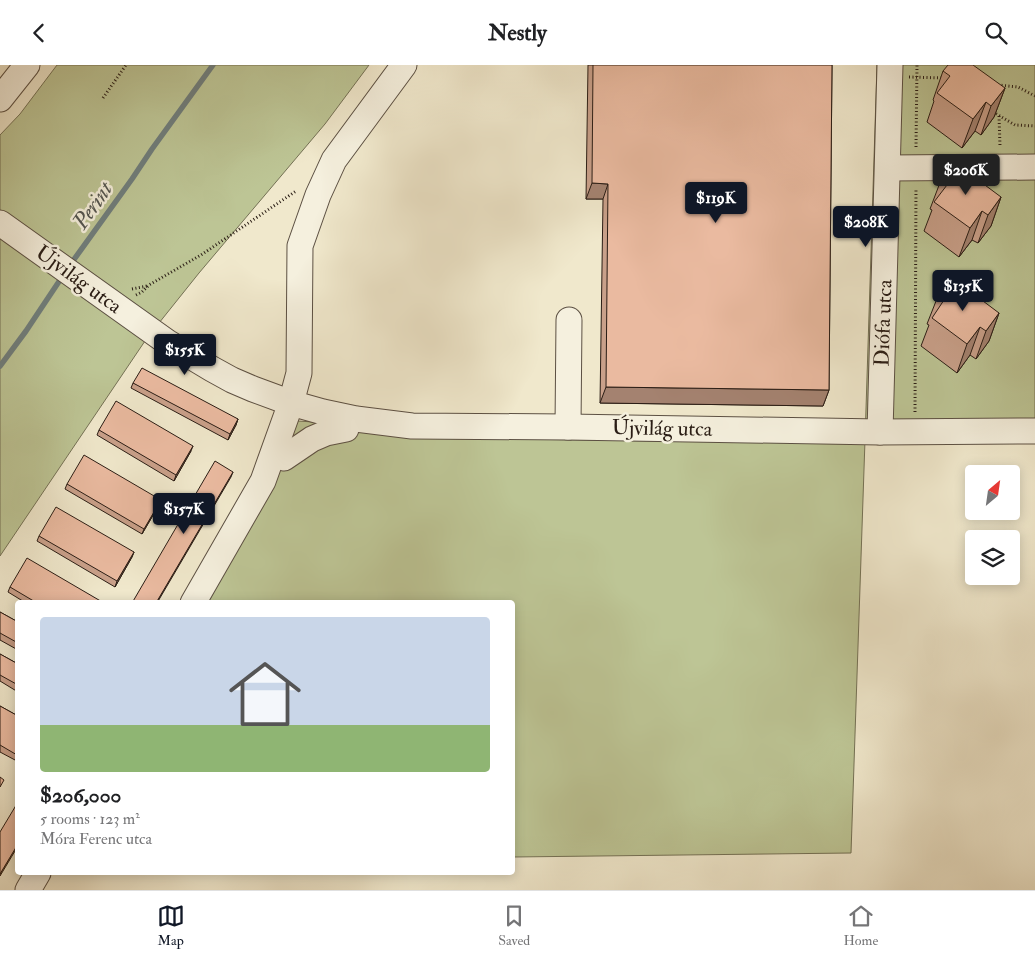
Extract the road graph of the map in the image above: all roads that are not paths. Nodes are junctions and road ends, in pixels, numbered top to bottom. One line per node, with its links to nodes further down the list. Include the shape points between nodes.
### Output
1 (28, 65): 4 (street)
2 (404, 65): 9 (street, via 334,160 300,246 299,373)
3 (890, 71): 6 (street, Diófa utca)
4 (0, 99)
5 (1035, 167): 6 (street)
6 (888, 168): 12 (street, Diófa utca)
7 (0, 223): 9 (street, Újvilág utca, via 167,342 246,386)
8 (569, 320): 10 (street)
9 (291, 403): 10 (street, Újvilág utca, via 356,419 412,426); 15 (street, via 263,481)
10 (568, 427): 12 (street, Újvilág utca)
11 (346, 429): 14 (street, via 312,439)
12 (880, 431): 13 (street, Újvilág utca)
13 (1035, 431)
14 (284, 458)
15 (195, 600)
16 (37, 875): 17 (street)
17 (28, 890)

